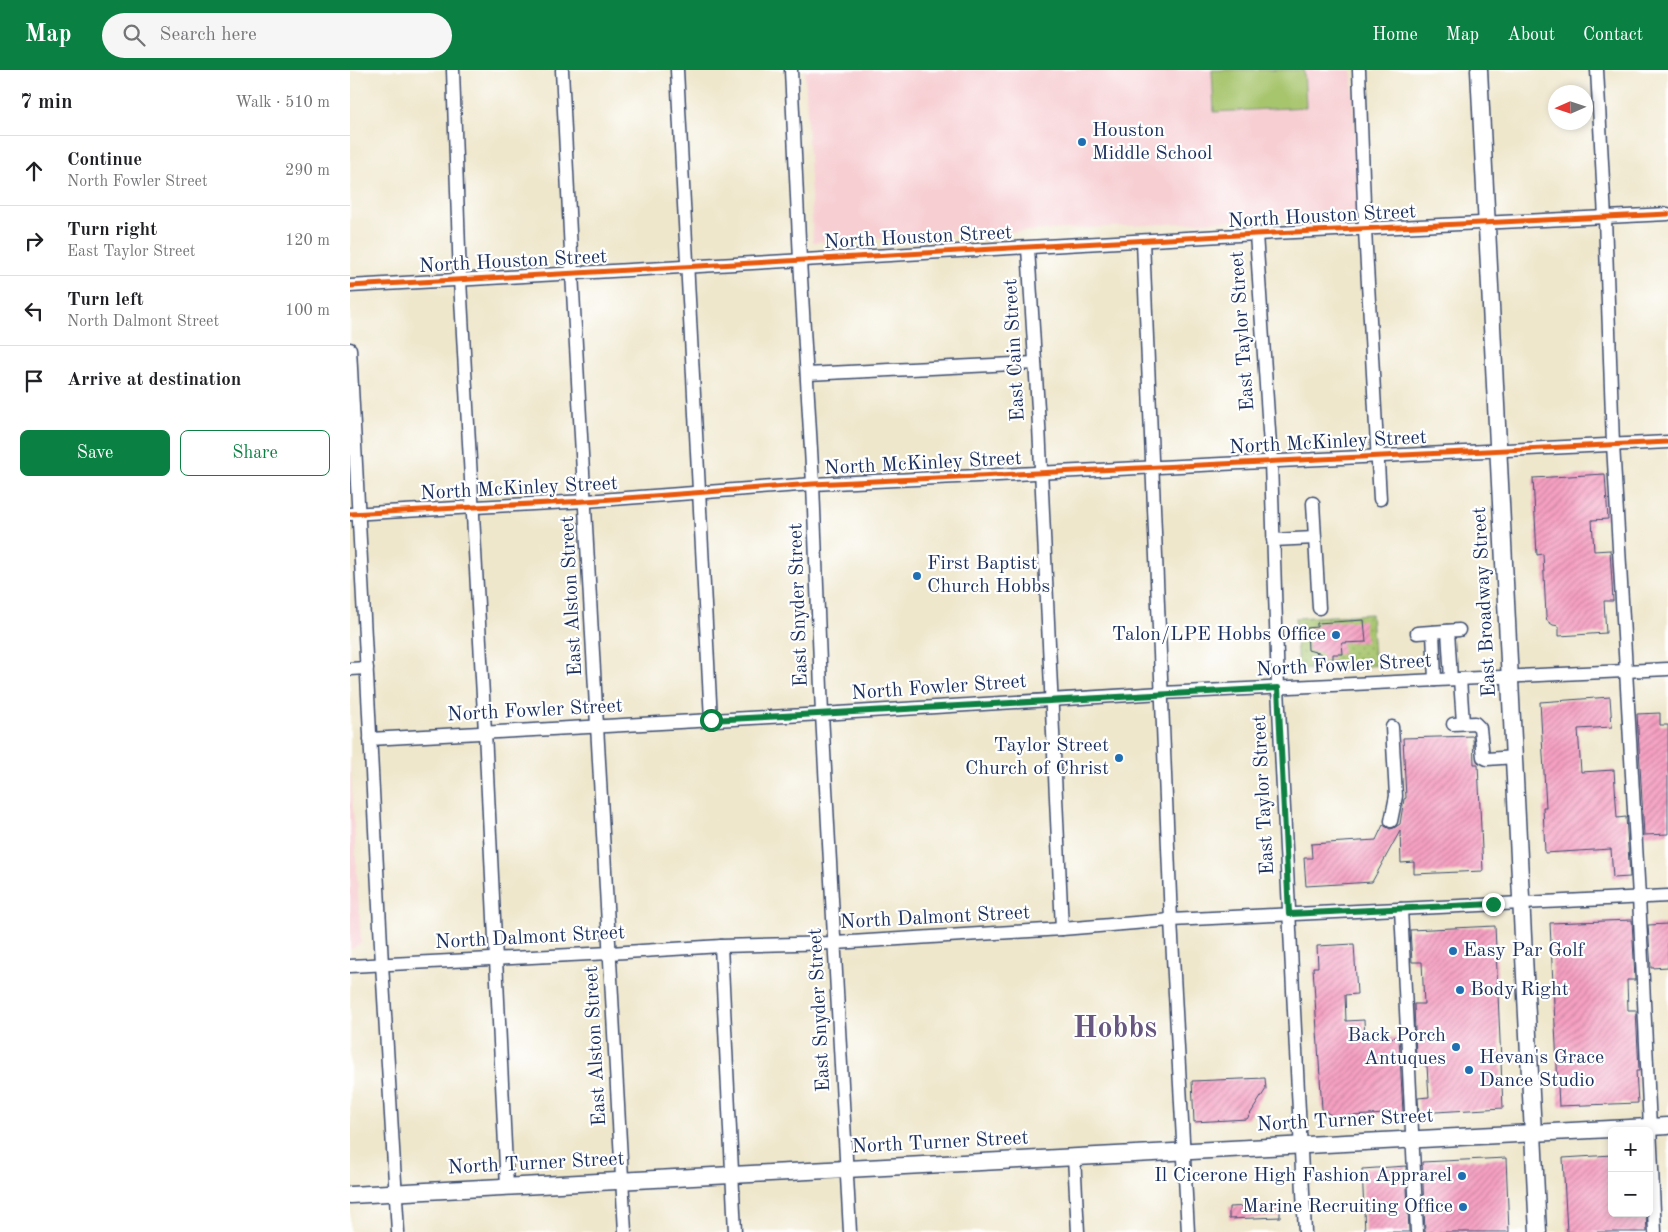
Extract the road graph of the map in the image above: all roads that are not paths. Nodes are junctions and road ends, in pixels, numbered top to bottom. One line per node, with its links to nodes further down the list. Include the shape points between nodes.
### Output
1 (453, 70): 18 (street)
2 (562, 70): 17 (street, East Alston Street)
3 (677, 70): 16 (street)
4 (792, 70): 15 (street, East Snyder Street)
5 (1359, 70): 11 (street)
6 (1479, 70): 10 (main road, East Broadway Street)
7 (1597, 70): 9 (street)
8 (1668, 214): 9 (street, North Houston Street)
9 (1605, 218): 10 (street, North Houston Street); 24 (street)
10 (1488, 224): 11 (street, North Houston Street); 25 (main road, East Broadway Street)
11 (1365, 230): 12 (street, North Houston Street); 26 (street)
12 (1256, 234): 13 (street, North Houston Street); 27 (street, East Taylor Street)
13 (1143, 241): 14 (street, North Houston Street); 28 (street)
14 (1028, 248): 15 (street, North Houston Street); 21 (street, East Cain Street)
15 (800, 260): 16 (street, North Houston Street); 22 (street, East Snyder Street)
16 (687, 266): 17 (street, North Houston Street); 31 (street)
17 (572, 273): 18 (street, North Houston Street); 33 (street, East Alston Street)
18 (460, 280): 19 (street, North Houston Street); 35 (street)
19 (350, 286)
20 (350, 349): 36 (street)
21 (1035, 363): 22 (street); 29 (street, East Cain Street)
22 (807, 374): 30 (street, East Snyder Street)
23 (1668, 442): 24 (street, North McKinley Street)
24 (1613, 444): 25 (street, North McKinley Street); 45 (street)
25 (1498, 450): 26 (street, North McKinley Street); 46 (main road, East Broadway Street)
26 (1377, 456): 27 (street, North McKinley Street); 32 (street)
27 (1271, 461): 28 (street, North McKinley Street); 38 (street, East Taylor Street)
28 (1151, 467): 29 (street, North McKinley Street); 50 (street)
29 (1041, 473): 30 (street, North McKinley Street); 51 (street, East Cain Street)
30 (813, 484): 31 (street, North McKinley Street); 52 (street, East Snyder Street)
31 (698, 494): 33 (street, North McKinley Street); 53 (street)
32 (1380, 498)
33 (586, 501): 35 (street, North McKinley Street); 54 (street, East Alston Street)
34 (1313, 503): 37 (street)
35 (473, 506): 36 (street, North McKinley Street); 56 (street)
36 (355, 514): 42 (street)
37 (1315, 538): 38 (street); 39 (street)
38 (1273, 540): 49 (street, East Taylor Street)
39 (1319, 608)
40 (1433, 632): 41 (street); 47 (street, via 1454,630); 48 (street)
41 (1417, 633)
42 (366, 668): 43 (street); 57 (street)
43 (350, 669)
44 (1668, 669): 45 (street, North Fowler Street)
45 (1625, 671): 46 (street, North Fowler Street); 61 (street)
46 (1510, 676): 47 (street, North Fowler Street); 58 (main road, East Broadway Street)
47 (1456, 679): 48 (street, North Fowler Street); 58 (street, via 1458,723 1475,724 1480,728 1483,757)
48 (1435, 680): 49 (street, North Fowler Street)
49 (1278, 688): 50 (street, North Fowler Street); 64 (street, East Taylor Street)
50 (1162, 694): 51 (street, North Fowler Street); 65 (street)
51 (1052, 700): 52 (street, North Fowler Street); 66 (street, East Cain Street)
52 (822, 714): 53 (street, North Fowler Street); 67 (street, East Snyder Street)
53 (711, 720): 54 (street, North Fowler Street)
54 (597, 726): 56 (street, North Fowler Street); 69 (street, East Alston Street)
55 (1392, 727): 59 (street, via 1396,796)
56 (485, 732): 57 (street, North Fowler Street); 70 (street)
57 (370, 739): 71 (street)
58 (1514, 757): 62 (main road, East Broadway Street)
59 (1391, 821)
60 (1668, 896): 61 (street, North Dalmont Street)
61 (1639, 898): 62 (street, North Dalmont Street); 74 (street)
62 (1522, 903): 63 (street, North Dalmont Street); 76 (main road, East Broadway Street)
63 (1401, 909): 64 (street, North Dalmont Street); 77 (street)
64 (1289, 914): 65 (street, North Dalmont Street); 78 (street, East Taylor Street)
65 (1172, 920): 66 (street, North Dalmont Street); 79 (street)
66 (1062, 929): 67 (street, North Dalmont Street)
67 (835, 943): 68 (street, North Dalmont Street); 81 (street, East Snyder Street)
68 (721, 946): 69 (street, North Dalmont Street); 83 (street)
69 (610, 953): 70 (street, North Dalmont Street); 84 (street, East Alston Street)
70 (495, 958): 71 (street, North Dalmont Street); 85 (street)
71 (382, 964): 72 (street, North Dalmont Street); 86 (street)
72 (350, 966)
73 (1668, 1126): 74 (main road, North Turner Street)
74 (1650, 1127)
75 (1608, 1129): 76 (main road, North Turner Street)
76 (1533, 1132): 77 (main road, North Turner Street); 96 (main road, East Broadway Street)
77 (1412, 1139): 78 (main road, North Turner Street); 95 (street)
78 (1301, 1144): 79 (main road, North Turner Street); 94 (street, East Taylor Street)
79 (1184, 1151): 80 (main road, North Turner Street); 93 (street)
80 (1074, 1157): 81 (main road, North Turner Street); 92 (street)
81 (847, 1169): 83 (main road, North Turner Street); 91 (street, East Snyder Street)
82 (1652, 1172): 97 (street)
83 (732, 1175): 84 (main road, North Turner Street); 90 (street)
84 (622, 1181): 85 (main road, North Turner Street); 89 (street, East Alston Street)
85 (507, 1187): 86 (main road, North Turner Street)
86 (396, 1193): 87 (main road, North Turner Street); 88 (street)
87 (350, 1196)
88 (398, 1232)
89 (625, 1232)
90 (735, 1232)
91 (850, 1232)
92 (1078, 1232)
93 (1188, 1232)
94 (1305, 1232)
95 (1417, 1232)
96 (1538, 1232)
97 (1655, 1232)

